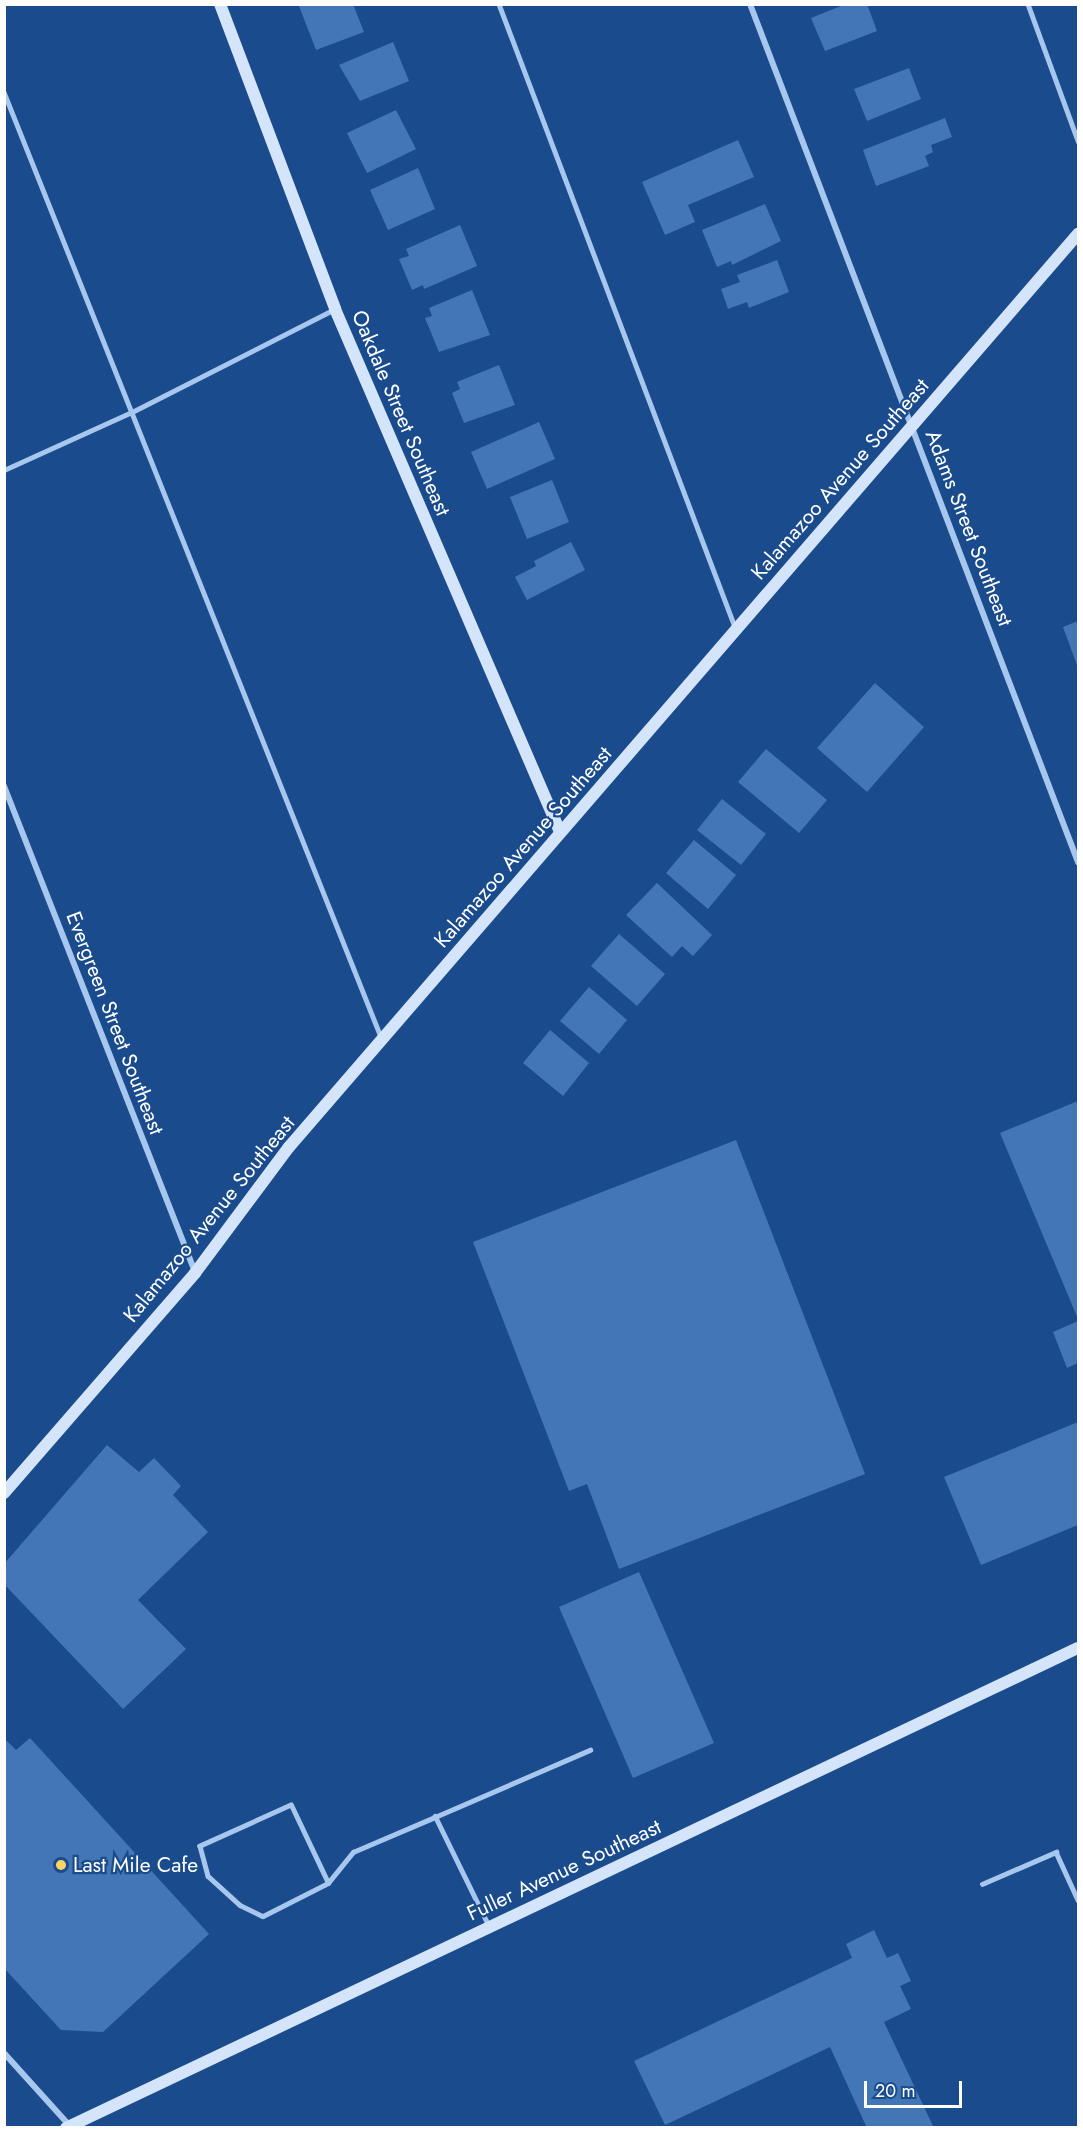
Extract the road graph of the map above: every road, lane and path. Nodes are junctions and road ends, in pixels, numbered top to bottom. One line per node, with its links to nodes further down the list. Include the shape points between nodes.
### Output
1 (220, 4): 8 (street, Oakdale Street Southeast)
2 (499, 4): 12 (lane)
3 (750, 4): 10 (street, Adams Street Southeast)
4 (1028, 4): 6 (lane)
5 (4, 92): 9 (lane)
6 (1078, 141)
7 (1078, 234): 10 (street, Kalamazoo Avenue Southeast)
8 (335, 309): 9 (lane); 14 (street, Oakdale Street Southeast)
9 (132, 412): 11 (lane); 16 (lane)
10 (913, 426): 12 (street, Kalamazoo Avenue Southeast); 15 (street, Adams Street Southeast)
11 (4, 470)
12 (736, 629): 14 (street, Kalamazoo Avenue Southeast)
13 (4, 786): 17 (street, Evergreen Street Southeast)
14 (560, 832): 16 (street, Kalamazoo Avenue Southeast)
15 (1078, 862)
16 (382, 1042): 17 (street, Kalamazoo Avenue Southeast, via 289,1148)
17 (195, 1273): 18 (street, Kalamazoo Avenue Southeast)
18 (4, 1493)
19 (1078, 1648): 25 (street, Fuller Avenue Southeast)
20 (590, 1750): 21 (lane)
21 (435, 1817): 22 (lane, via 353,1852); 25 (lane)
22 (328, 1883): 22 (lane, via 263,1916 240,1905 208,1876 200,1846 291,1805)
23 (982, 1884): 24 (lane, via 1056,1852)
24 (1078, 1900)
25 (489, 1928): 27 (street, Fuller Avenue Southeast)
26 (4, 2053): 27 (street)
27 (69, 2127)

